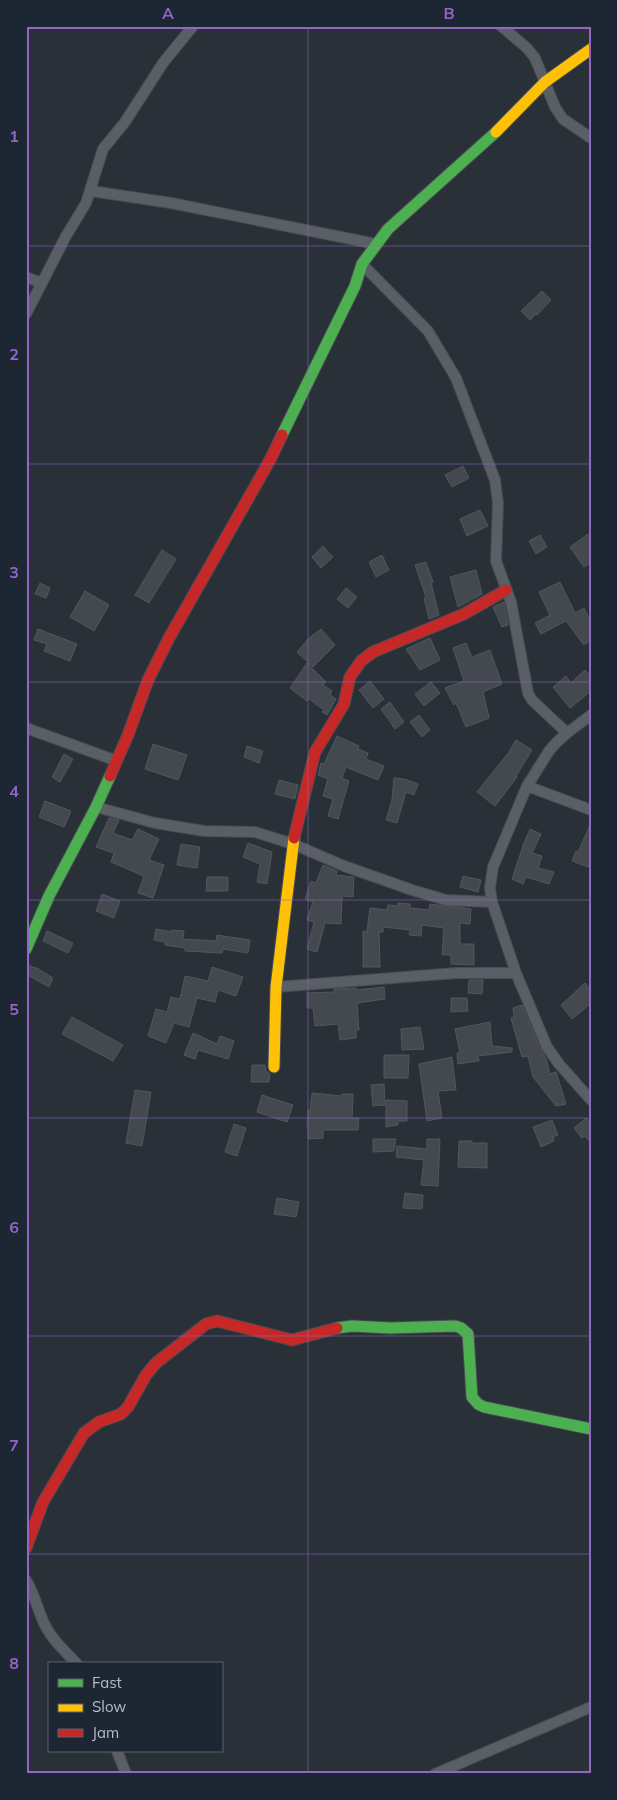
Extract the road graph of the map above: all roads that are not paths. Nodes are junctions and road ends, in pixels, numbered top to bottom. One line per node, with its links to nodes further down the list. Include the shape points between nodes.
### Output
1 (193, 26): 6 (street, via 103,149)
2 (501, 26): 4 (street, via 535,58)
3 (591, 49): 4 (street)
4 (545, 82): 5 (street, via 563,119); 7 (street, via 388,229)
5 (591, 138)
6 (91, 191): 7 (street); 10 (street)
7 (376, 244): 8 (street)
8 (362, 264): 12 (street, via 428,332 456,378 495,480 498,503 496,561); 16 (street, via 355,286 270,460 148,680)
9 (26, 277): 10 (street)
10 (42, 283): 11 (street)
11 (26, 314)
12 (506, 590): 15 (street, via 528,693); 20 (street, via 464,614 373,652 361,661 350,677 344,704 315,752)
13 (591, 715): 15 (street)
14 (26, 728): 16 (street)
15 (567, 733): 17 (street, via 549,751)
16 (117, 761): 18 (street)
17 (527, 786): 19 (street); 21 (street, via 493,867)
18 (96, 807): 20 (street, via 155,823 204,832 255,832); 22 (street, via 49,896)
19 (591, 810)
20 (293, 844): 21 (street, via 344,866 446,900); 24 (street)
21 (492, 902): 23 (street)
22 (26, 949)
23 (516, 973): 24 (street, via 456,973); 26 (street, via 547,1047)
24 (276, 987): 25 (street)
25 (274, 1067)
26 (591, 1100)
27 (591, 1429): 28 (street, via 478,1404 472,1397 468,1334 455,1326 352,1326 292,1340 217,1321 206,1324 156,1363 121,1414 99,1422 84,1433 43,1502)
28 (26, 1548)
29 (26, 1580): 30 (street, via 49,1632)
30 (75, 1662)
31 (591, 1706): 34 (street)
32 (117, 1752): 33 (street)
33 (126, 1774)
34 (434, 1774)

